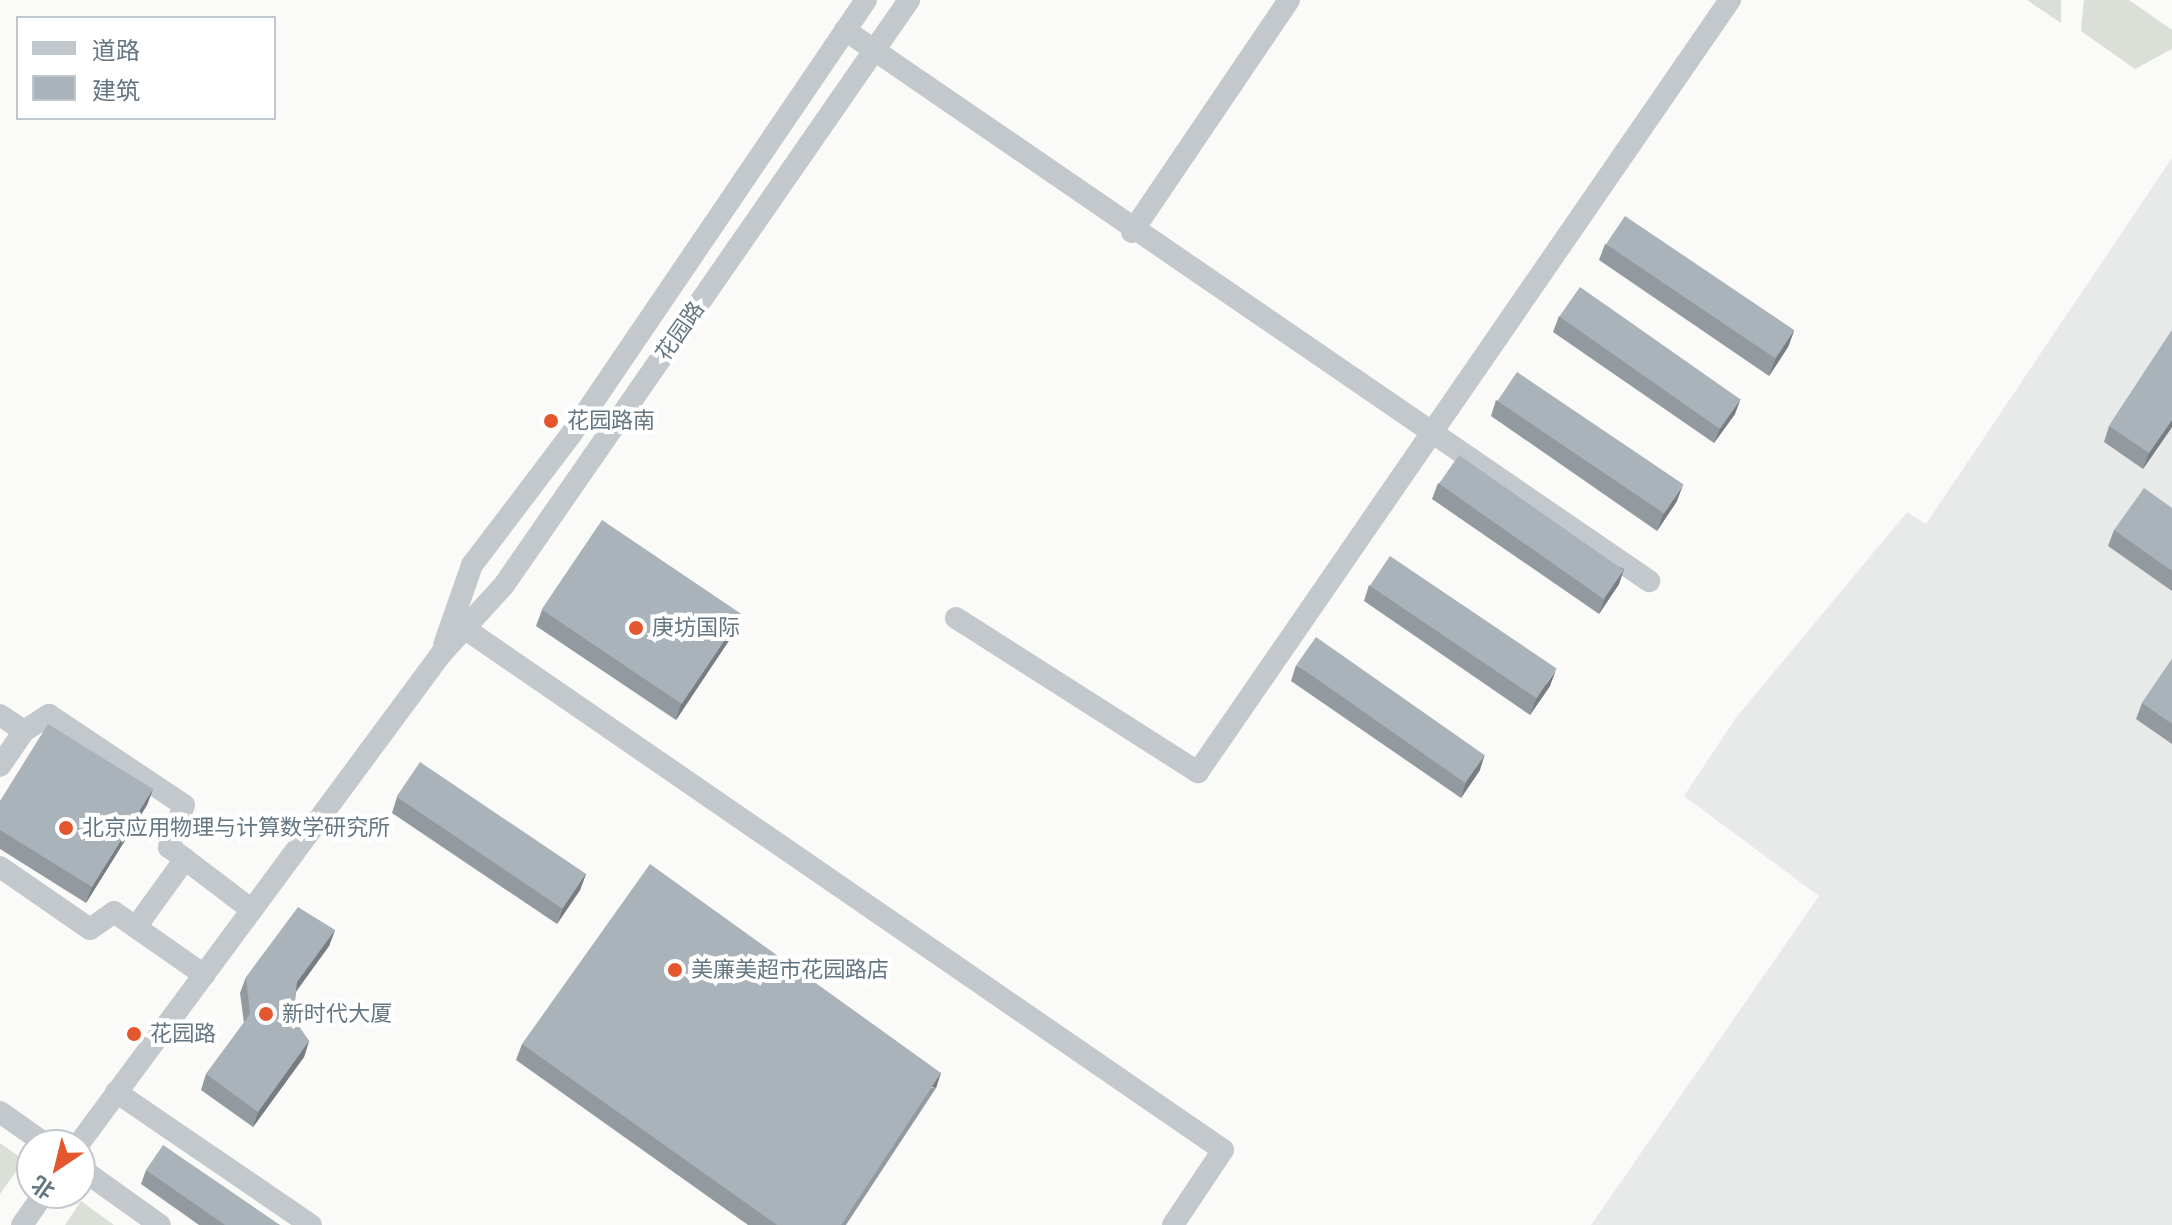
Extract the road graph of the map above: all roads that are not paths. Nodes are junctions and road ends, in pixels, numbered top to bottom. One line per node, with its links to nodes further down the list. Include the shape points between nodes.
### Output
1 (866, 0): 5 (street, 花园路)
2 (909, 0): 6 (street, 花园路)
3 (1289, 0): 7 (street)
4 (1730, 0): 8 (street)
5 (845, 30): 6 (street); 12 (street, 花园路, via 570,436 472,565)
6 (874, 51): 7 (street); 11 (street, 花园路, via 504,585)
7 (1132, 232): 8 (street)
8 (1432, 435): 9 (street); 10 (street, via 1198,772)
9 (1649, 581)
10 (956, 618)
11 (464, 628): 12 (street, 花园路); 28 (street, via 1223,1150)
12 (441, 654): 18 (street, 花园路)
13 (0, 715): 14 (street)
14 (24, 731): 15 (street); 16 (street, via 49,715 184,805 169,847)
15 (0, 766)
16 (185, 859): 18 (street); 19 (street)
17 (0, 867): 19 (street, via 90,929 114,912)
18 (252, 910): 20 (street, 花园路)
19 (136, 927): 20 (street)
20 (204, 975): 21 (street, 花园路)
21 (116, 1092): 24 (street, 花园路); 27 (street)
22 (0, 1112): 23 (street)
23 (24, 1129)
24 (89, 1129)
25 (96, 1179): 26 (street)
26 (160, 1225)
27 (311, 1225)
28 (1173, 1225)

